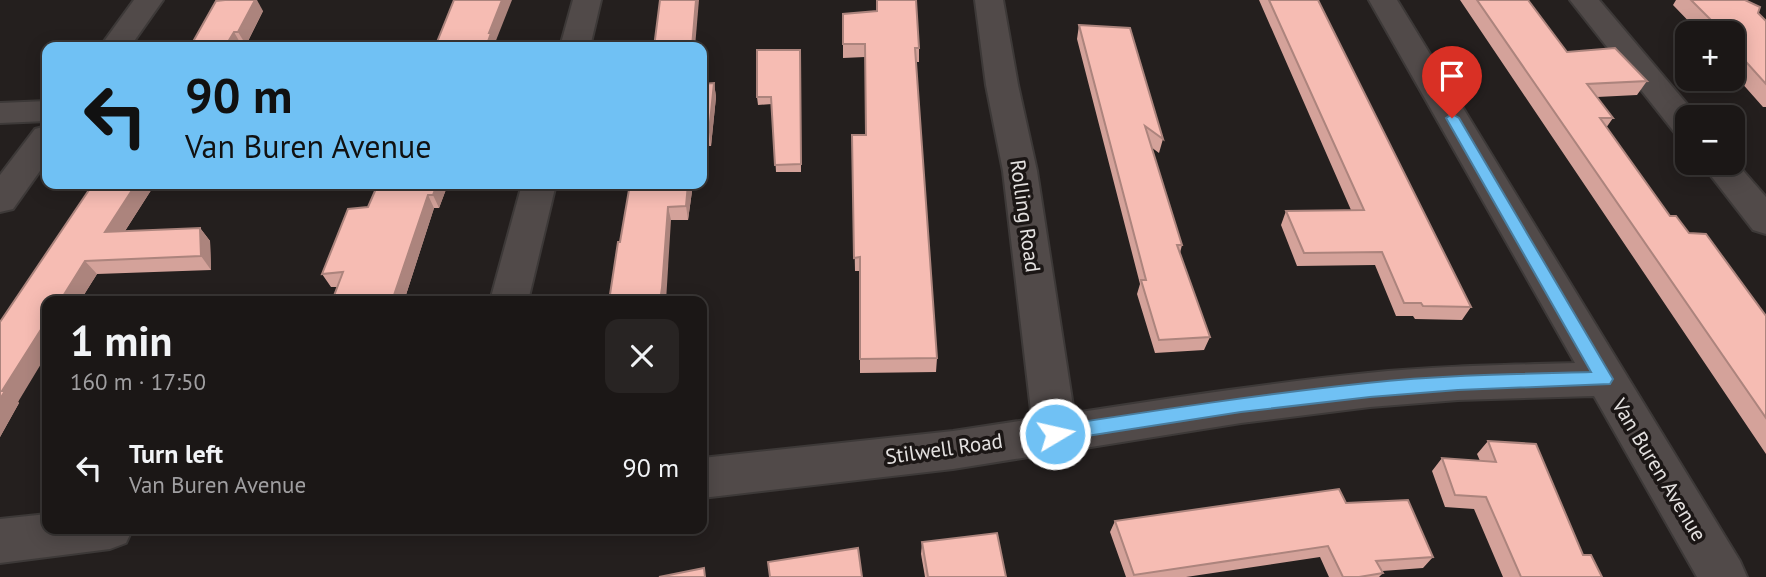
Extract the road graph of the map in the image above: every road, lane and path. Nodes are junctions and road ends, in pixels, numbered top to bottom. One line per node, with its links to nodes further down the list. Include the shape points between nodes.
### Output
1 (149, 0): 6 (street)
2 (587, 0): 7 (street)
3 (989, 0): 18 (street, Rolling Road, via 1020,172)
4 (1383, 0): 17 (street, Van Buren Avenue)
5 (1584, 0): 8 (street)
6 (119, 42)
7 (576, 42)
8 (1675, 110)
9 (42, 111): 10 (street)
10 (0, 113)
11 (42, 144): 14 (street)
12 (1728, 175): 15 (street)
13 (538, 189): 16 (street)
14 (0, 200)
15 (1766, 221)
16 (510, 296)
17 (1604, 379): 18 (street, Stilwell Road, via 1370,390); 22 (street, Van Buren Avenue)
18 (1055, 434): 19 (street, Stilwell Road)
19 (707, 477)
20 (59, 534): 21 (street)
21 (0, 541)
22 (1723, 577)

